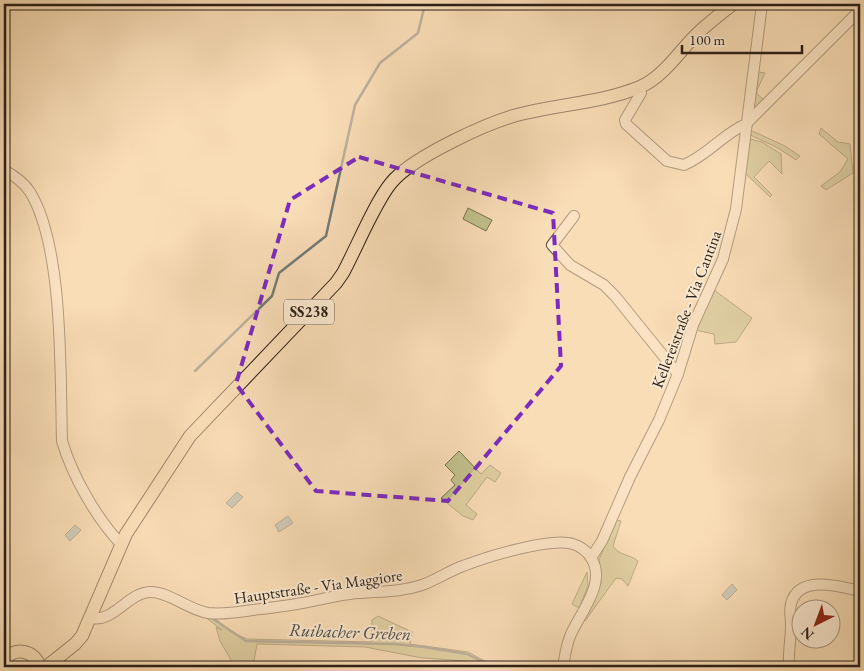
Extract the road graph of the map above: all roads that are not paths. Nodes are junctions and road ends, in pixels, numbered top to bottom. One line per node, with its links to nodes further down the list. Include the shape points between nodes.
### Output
1 (733, 4): 4 (main road, SS238, via 696,35 656,77)
2 (762, 4): 5 (street, Kellereistraße - Via Cantina)
3 (860, 10): 5 (street)
4 (640, 87): 5 (street, via 641,93 625,120 626,124 660,156 675,164 693,161); 9 (main road, SS238, via 506,118 425,157 399,175 391,183 343,273 195,430)
5 (746, 124): 8 (street, Kellereistraße - Via Cantina, via 732,228 723,259 693,325)
6 (4, 170): 9 (street, via 30,192 47,241 57,307 62,441 68,462 77,482)
7 (574, 216): 8 (street, via 552,245 570,265 604,285 615,296)
8 (678, 374): 10 (street, Kellereistraße - Via Cantina, via 608,524)
9 (121, 544): 12 (main road, SS238)
10 (589, 555): 12 (street, Hauptstraße - Via Maggiore, via 574,544 541,544 462,566 421,586 399,591 351,594 223,614 197,611 154,592 135,595 101,619); 18 (street, via 596,581 568,640)
11 (860, 591): 19 (street, via 820,584 797,595 791,604)
12 (91, 618): 13 (main road, SS238, via 82,636)
13 (64, 652): 14 (main road); 17 (main road, SS238)
14 (33, 655): 15 (main road, via 21,651); 16 (main road)
15 (4, 659)
16 (40, 667)
17 (46, 667)
18 (563, 667)
19 (789, 667)

